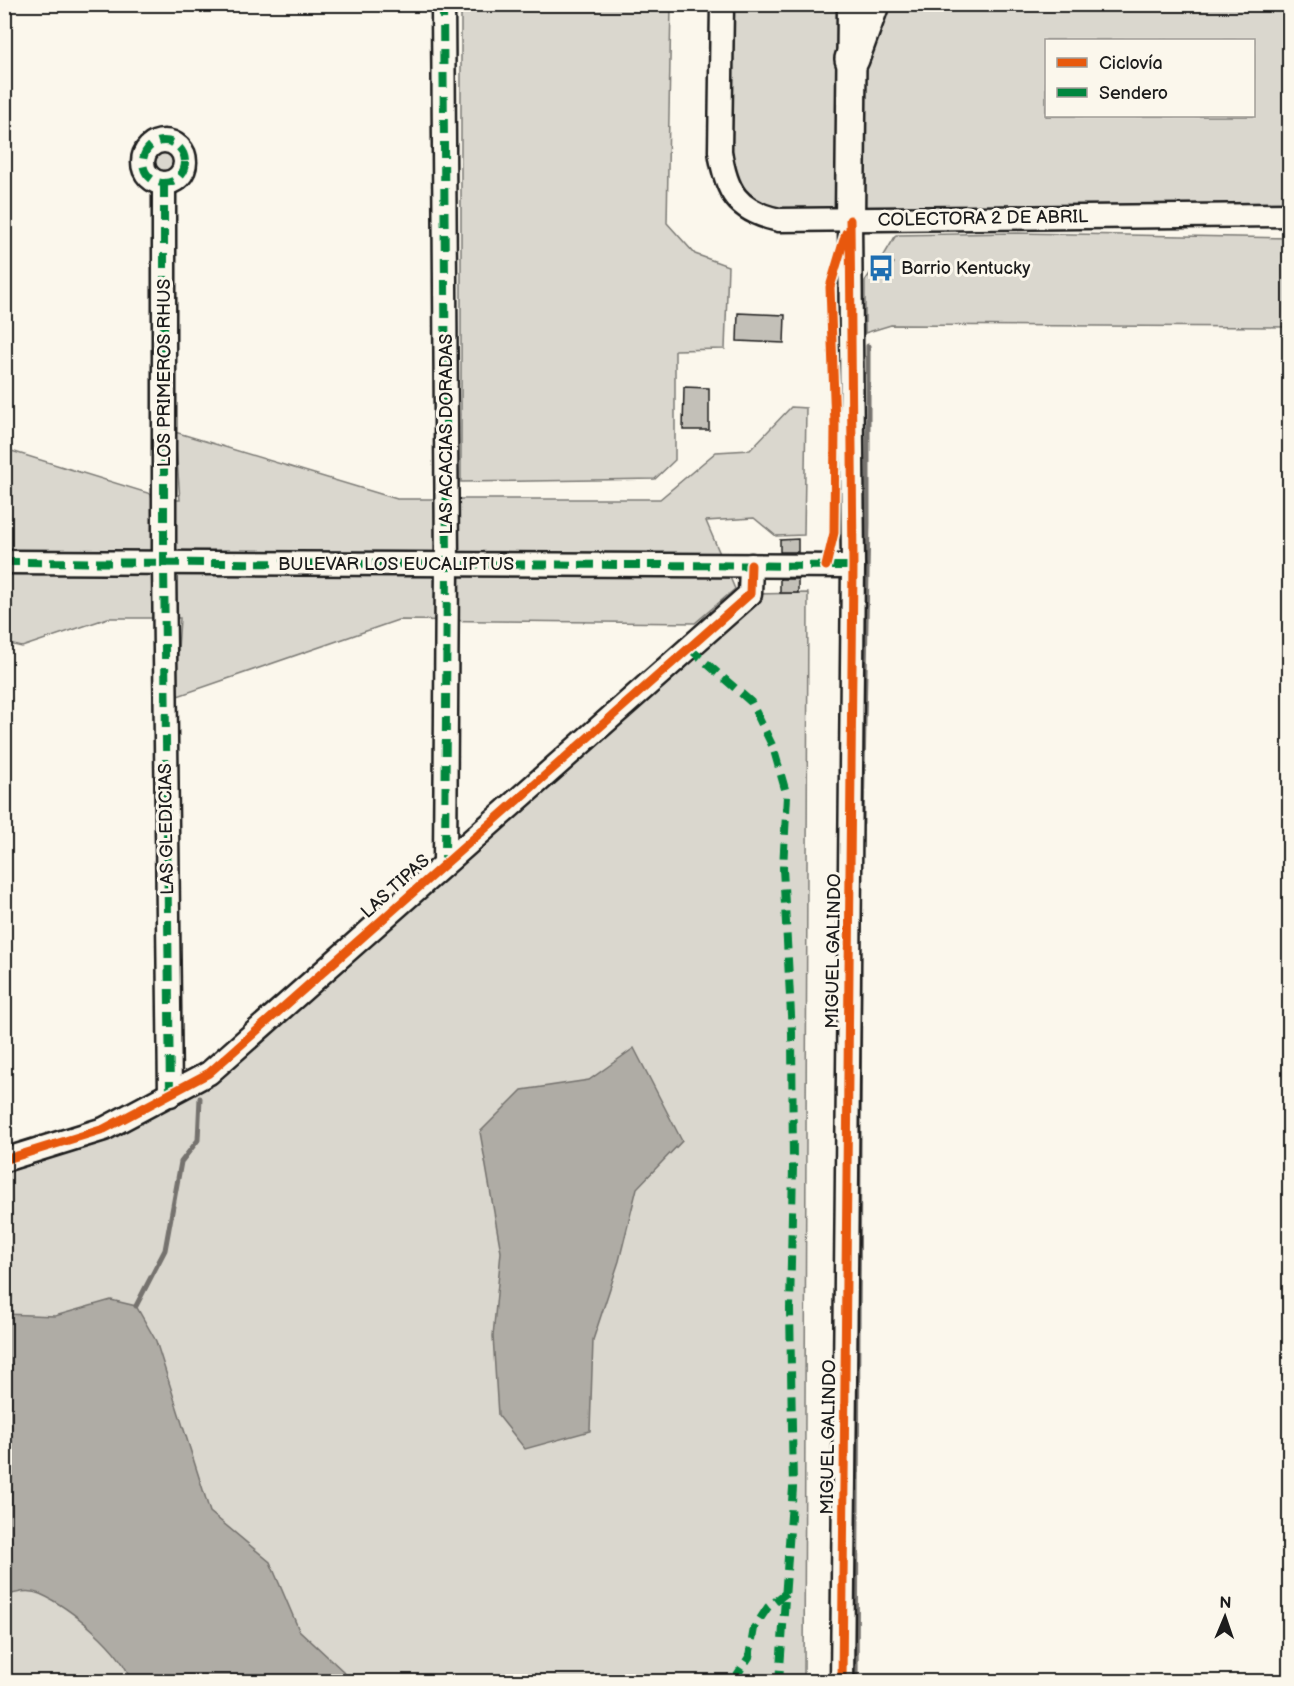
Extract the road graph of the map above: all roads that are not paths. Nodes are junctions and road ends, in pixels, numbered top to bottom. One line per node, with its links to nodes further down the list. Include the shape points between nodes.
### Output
1 (443, 4): 11 (street, LAS ACACIAS DORADAS)
2 (722, 4): 8 (street, COLECTORA 2 DE ABRIL, via 720,151 731,191 743,207 758,216 779,220)
3 (852, 4): 5 (main road)
4 (872, 4): 5 (highway)
5 (852, 59): 8 (main road)
6 (164, 184): 10 (street, LOS PRIMEROS RHUS)
7 (1290, 214): 8 (street, COLECTORA 2 DE ABRIL)
8 (850, 220): 13 (street, MIGUEL GALINDO)
9 (4, 562): 10 (street, BULEVAR LOS EUCALIPTUS)
10 (164, 563): 11 (street, BULEVAR LOS EUCALIPTUS); 15 (street, LAS GLEDICIAS)
11 (447, 564): 12 (street, BULEVAR LOS EUCALIPTUS); 14 (street, LAS ACACIAS DORADAS)
12 (751, 565): 13 (street, BULEVAR LOS EUCALIPTUS); 14 (street, LAS TIPAS, via 750,594)
13 (853, 566): 17 (street, MIGUEL GALINDO)
14 (445, 863): 15 (street, LAS TIPAS, via 209,1073)
15 (170, 1095): 16 (street, LAS TIPAS, via 104,1129)
16 (4, 1160)
17 (842, 1682)

